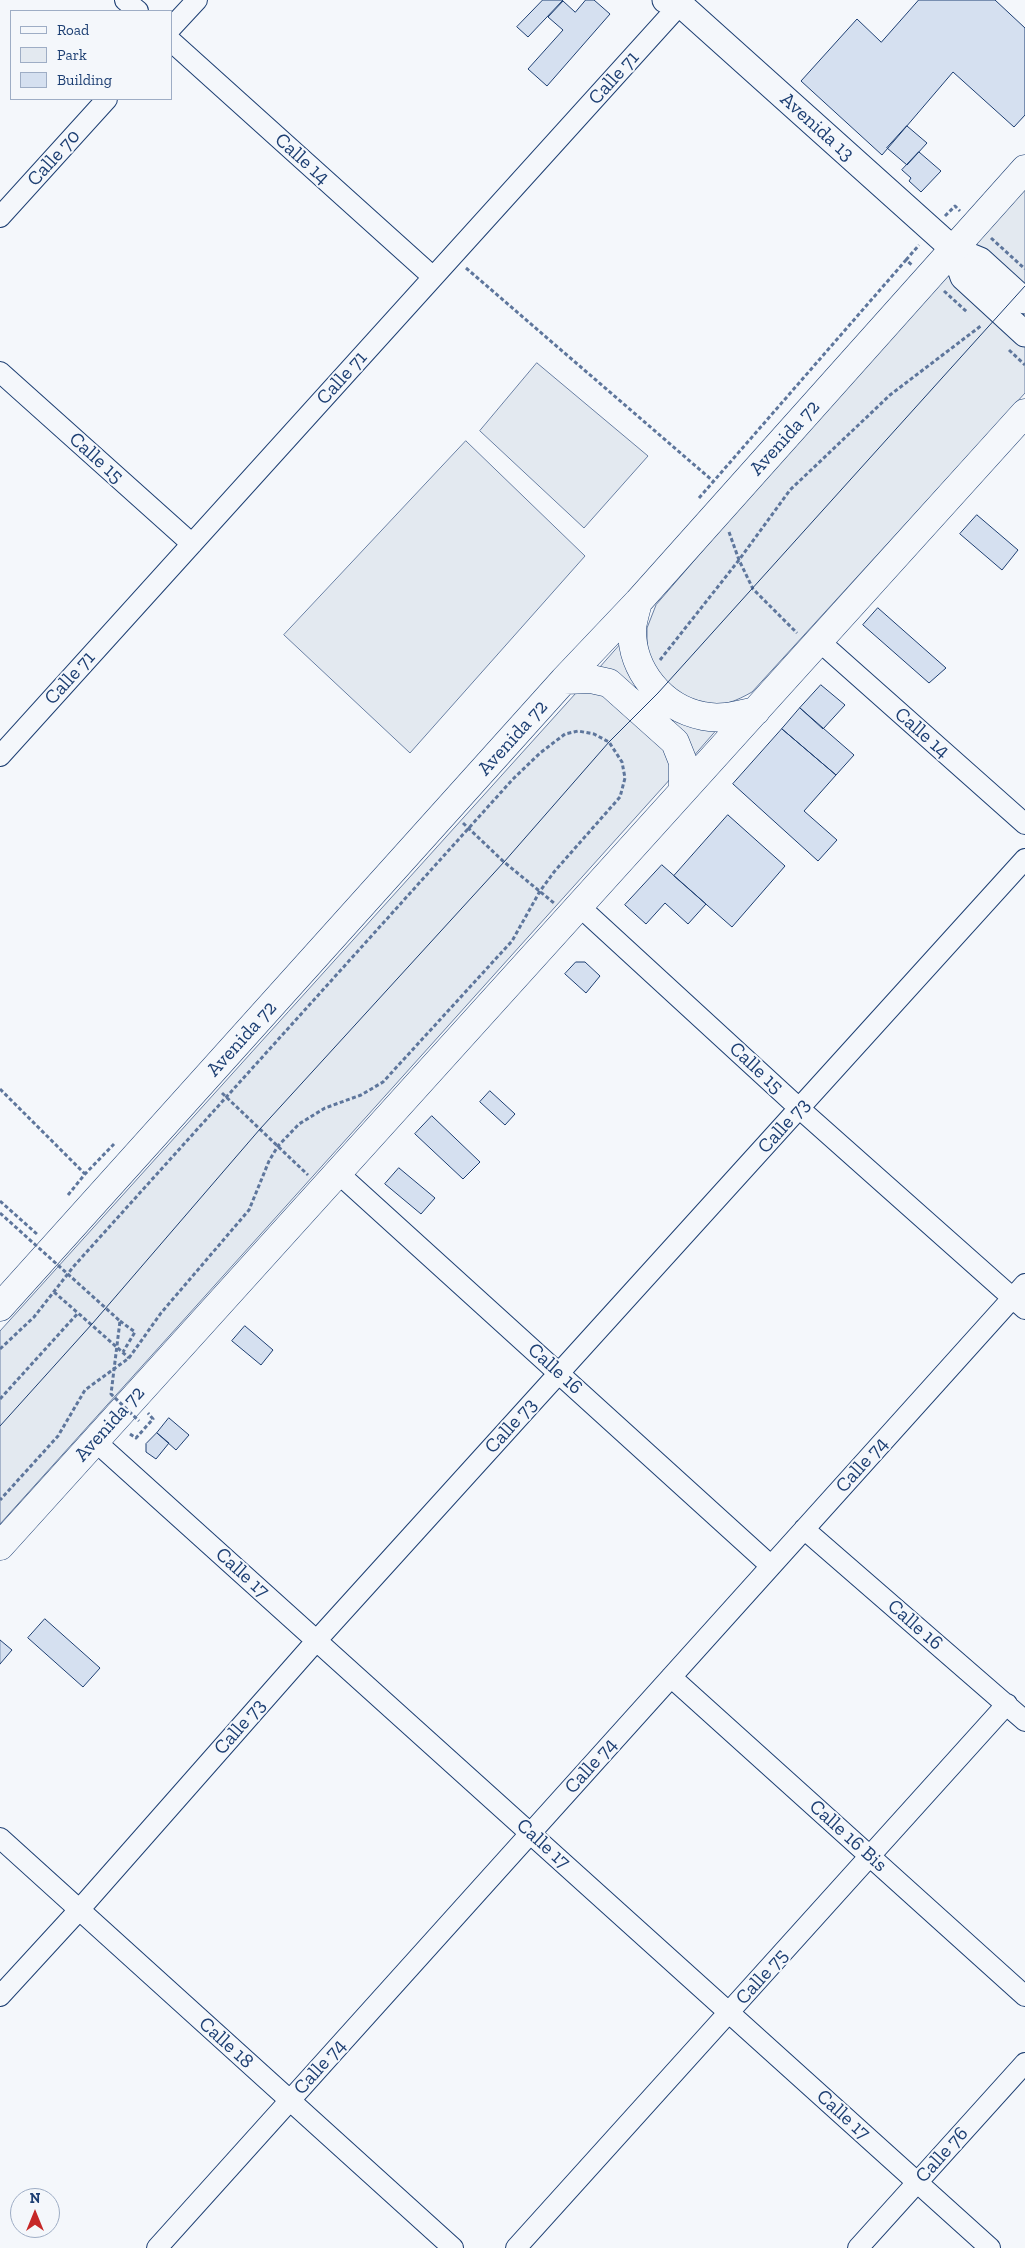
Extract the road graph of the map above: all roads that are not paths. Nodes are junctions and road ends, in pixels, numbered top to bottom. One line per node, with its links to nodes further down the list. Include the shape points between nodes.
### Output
1 (125, 0): 4 (street)
2 (197, 0): 5 (street)
3 (677, 1): 10 (main road, Avenida 13); 11 (street, Calle 71)
4 (137, 10)
5 (172, 27)
6 (172, 42): 11 (street, Calle 14)
7 (106, 100): 9 (street, Calle 70)
8 (1025, 169): 10 (highway, Avenida 72)
9 (0, 217)
10 (953, 249): 12 (main road, Avenida 13, via 980,260); 13 (main road, Avenida 13, via 963,276); 17 (highway, Avenida 72)
11 (433, 277): 16 (street, Calle 71)
12 (1025, 301)
13 (1025, 334)
14 (0, 372): 16 (street, Calle 15)
15 (1025, 413): 18 (highway, Avenida 72)
16 (192, 544): 21 (street, Calle 71)
17 (638, 602): 19 (highway, Avenida 72); 20 (highway, via 632,628 635,654 646,678 658,693 679,708 703,716 728,718)
18 (815, 645): 20 (highway, Avenida 72); 23 (street, Calle 14)
19 (564, 680): 22 (highway, via 591,679 609,683 675,742 683,762); 29 (highway, Avenida 72)
20 (756, 711): 22 (highway, Avenida 72)
21 (0, 756)
22 (683, 791): 25 (highway, Avenida 72)
23 (1025, 824)
24 (1025, 859): 26 (street, Calle 73)
25 (575, 911): 26 (street, Calle 15); 27 (highway, Avenida 72)
26 (800, 1109): 28 (street, Calle 15); 30 (street, Calle 73)
27 (330, 1181): 30 (street, Calle 16); 31 (highway, Avenida 72)
28 (1021, 1297): 32 (street, Calle 74)
29 (0, 1307)
30 (559, 1372): 34 (street, Calle 16); 35 (street, Calle 73)
31 (95, 1441): 33 (highway, Avenida 72); 35 (street, Calle 17)
32 (804, 1529): 34 (street, Calle 74); 37 (street, Calle 16)
33 (0, 1546)
34 (771, 1566): 36 (street, Calle 74)
35 (317, 1640): 39 (street, Calle 17); 42 (street, Calle 73)
36 (671, 1677): 39 (street, Calle 74); 41 (street, Calle 16 Bis)
37 (1007, 1704): 38 (street, Calle 16); 41 (street, Calle 75)
38 (1025, 1721)
39 (530, 1833): 45 (street, Calle 17); 47 (street, Calle 74)
40 (0, 1838): 42 (street, Calle 18)
41 (870, 1856): 44 (street, Calle 16 Bis); 45 (street, Calle 75)
42 (79, 1910): 43 (street, Calle 73); 47 (street, Calle 18)
43 (0, 1996)
44 (1025, 1996)
45 (730, 2012): 48 (street, Calle 17); 51 (street, Calle 75)
46 (1025, 2063): 48 (street, Calle 76)
47 (289, 2101): 49 (street, Calle 74); 50 (street, Calle 18)
48 (918, 2183): 52 (street, Calle 76); 53 (street, Calle 17)
49 (156, 2248)
50 (453, 2248)
51 (516, 2248)
52 (858, 2248)
53 (990, 2248)

